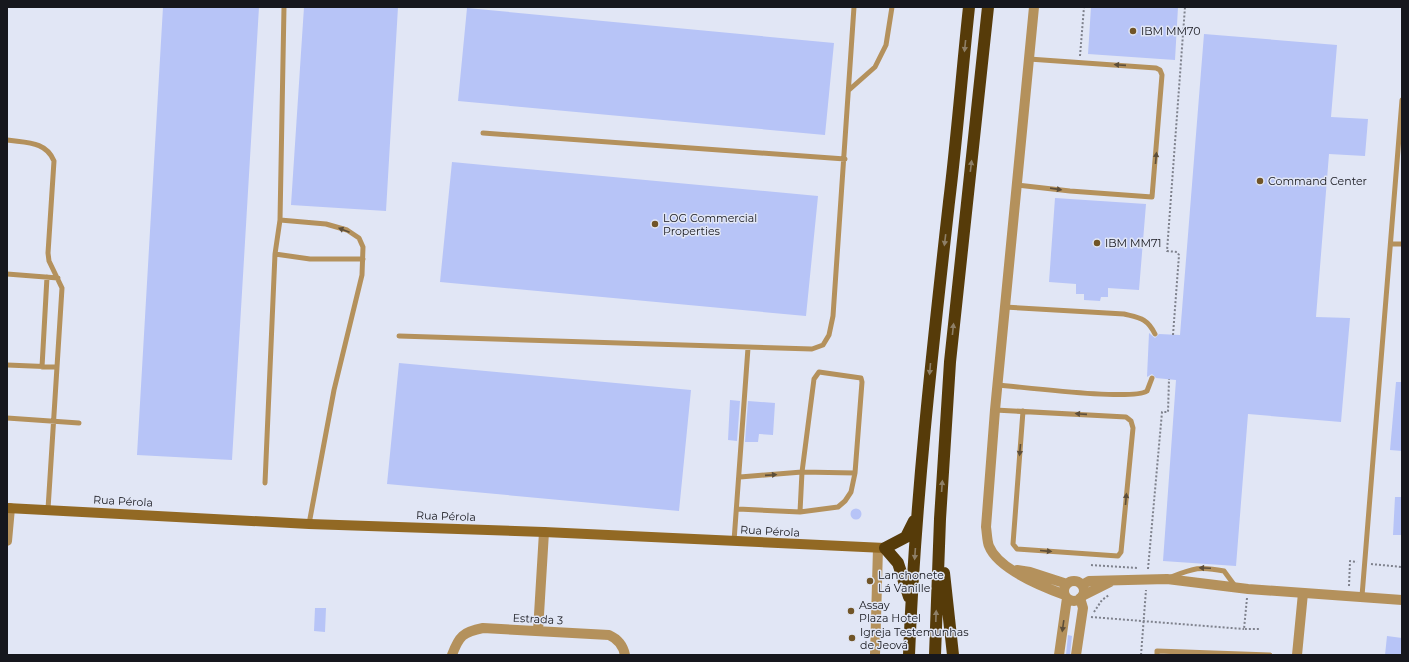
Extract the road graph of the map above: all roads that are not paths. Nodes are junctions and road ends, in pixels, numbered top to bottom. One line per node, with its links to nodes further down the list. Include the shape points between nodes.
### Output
1 (284, 7): 14 (lane)
2 (854, 7): 8 (lane)
3 (892, 7): 8 (lane, via 886,45 875,67)
4 (969, 7): 40 (highway, one-way to 40)
5 (989, 7): 45 (highway, one-way to 5, via 950,362)
6 (1033, 7): 7 (street)
7 (1029, 59): 13 (street); 13 (lane, one-way to 7, via 1152,197 1162,74 1160,70)
8 (849, 90): 12 (lane)
9 (1402, 100): 15 (lane)
10 (483, 133): 12 (lane)
11 (7, 140): 21 (lane, via 41,145 51,154 54,161 48,253 49,261)
12 (845, 159): 25 (lane, via 833,316 829,335 823,345 812,349)
13 (1017, 185): 22 (street)
14 (280, 220): 17 (lane); 18 (lane, one-way to 14, via 363,247 359,238 347,230 326,224)
15 (1391, 244): 16 (lane); 59 (lane)
16 (1402, 244)
17 (275, 254): 18 (lane, via 310,259); 39 (lane)
18 (362, 259): 46 (lane, via 362,275 334,390)
19 (7, 274): 20 (lane)
20 (47, 277): 21 (lane); 27 (lane)
21 (58, 278): 28 (lane, via 62,288)
22 (1004, 307): 23 (lane, via 1124,314 1149,323); 30 (street)
23 (1155, 334)
24 (399, 336): 25 (lane)
25 (748, 348): 38 (lane)
26 (7, 365): 27 (lane)
27 (42, 367): 28 (lane)
28 (56, 367): 34 (lane)
29 (1152, 378): 30 (lane, via 1147,392 1142,395)
30 (998, 385): 31 (street)
31 (995, 410): 32 (lane); 51 (street, via 986,528 989,546 998,559)
32 (1023, 411): 32 (lane, one-way to 32, via 1013,544 1017,549 1118,556 1121,552 1133,428 1131,421 1126,417)
33 (7, 418): 34 (lane)
34 (52, 421): 35 (lane); 42 (lane)
35 (79, 423)
36 (802, 472): 37 (lane); 37 (lane, via 814,379 819,372 861,378); 38 (lane, one-way to 36); 44 (lane)
37 (855, 473): 44 (lane, via 851,492 838,507)
38 (740, 477): 43 (lane)
39 (265, 483)
40 (918, 503): 50 (highway, via 913,524 906,537); 62 (highway, one-way to 62)
41 (9, 508): 42 (street, Rua Pérola); 48 (street)
42 (48, 509): 46 (street, Rua Pérola)
43 (738, 509): 44 (lane); 49 (lane)
44 (800, 512)
45 (940, 520): 68 (highway, one-way to 45); 69 (highway)
46 (309, 524): 47 (street, Rua Pérola)
47 (544, 532): 49 (street, Rua Pérola); 63 (street)
48 (7, 541)
49 (734, 541): 50 (street, Rua Pérola)
50 (881, 548): 62 (highway, via 898,563); 66 (street)
51 (1013, 569): 54 (street); 58 (street, via 1034,583)
52 (1167, 579): 53 (street, via 1147,574); 56 (street); 56 (lane, one-way to 52, via 1224,571 1203,567)
53 (1112, 581): 55 (street, via 1089,581); 60 (street)
54 (1067, 584): 55 (street, via 1077,581); 58 (street, via 1064,589)
55 (1082, 585): 60 (street, via 1084,591)
56 (1236, 587): 57 (street)
57 (1303, 593): 59 (street); 74 (street)
58 (1066, 596): 60 (street, via 1075,601); 70 (street, one-way to 70)
59 (1362, 596): 61 (street)
60 (1081, 597): 71 (street, via 1083,608)
61 (1402, 600)
62 (911, 602): 67 (highway)
63 (538, 631): 64 (street, Estrada 3, via 483,628 468,631 457,640); 65 (street, Estrada 3, via 609,635 621,644)
64 (452, 655)
65 (625, 655)
66 (874, 655)
67 (909, 655)
68 (935, 655)
69 (952, 655)
70 (1059, 655)
71 (1076, 655)
72 (1157, 655): 73 (lane, via 1157,650)
73 (1270, 655)
74 (1297, 655)

